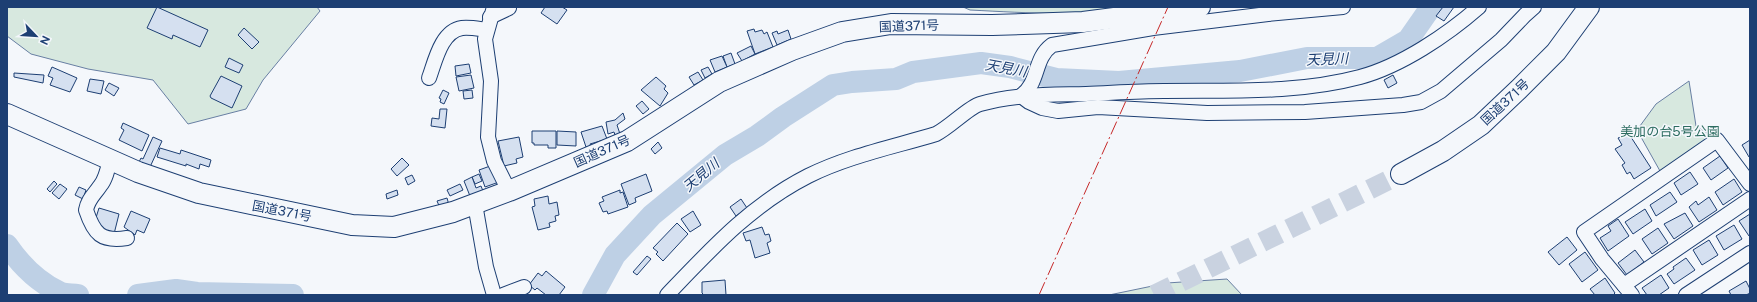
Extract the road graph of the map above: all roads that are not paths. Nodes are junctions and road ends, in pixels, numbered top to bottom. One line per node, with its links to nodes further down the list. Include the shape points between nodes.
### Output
1 (1200, 7): 14 (highway, 国道371号, via 1083,22 992,25 891,24 842,32 792,50 719,82 628,141)
2 (1343, 7): 9 (street, via 1153,28 1052,45 1041,57)
3 (1479, 7): 9 (street, via 1447,33 1386,68 1330,83 1278,90)
4 (1534, 7): 9 (street, via 1501,40 1441,91 1421,102 1403,106 1305,112 1207,113 1098,107 1058,111 1029,102)
5 (1589, 7): 12 (highway, 国道371号, via 1556,52 1481,125 1443,151)
6 (509, 8): 7 (street)
7 (490, 18): 8 (street, via 447,35); 14 (street, via 485,39 490,81 489,144 494,161)
8 (429, 78)
9 (1025, 93): 22 (street, via 979,104 936,134 848,159 778,193 740,221)
10 (7, 114): 11 (highway, 国道371号)
11 (110, 159): 16 (highway, 国道371号, via 138,172 199,193 352,225 394,226); 17 (street, via 100,186 92,194 86,210 99,235 112,240)
12 (1401, 174)
13 (1750, 184): 20 (street, via 1718,140 1584,232)
14 (509, 191): 16 (highway, 国道371号)
15 (1750, 199): 20 (street)
16 (475, 204): 21 (street)
17 (127, 238)
18 (1750, 253): 23 (street)
19 (524, 287): 21 (street)
20 (1628, 290)
21 (493, 295)
22 (667, 295)
23 (1686, 295)

